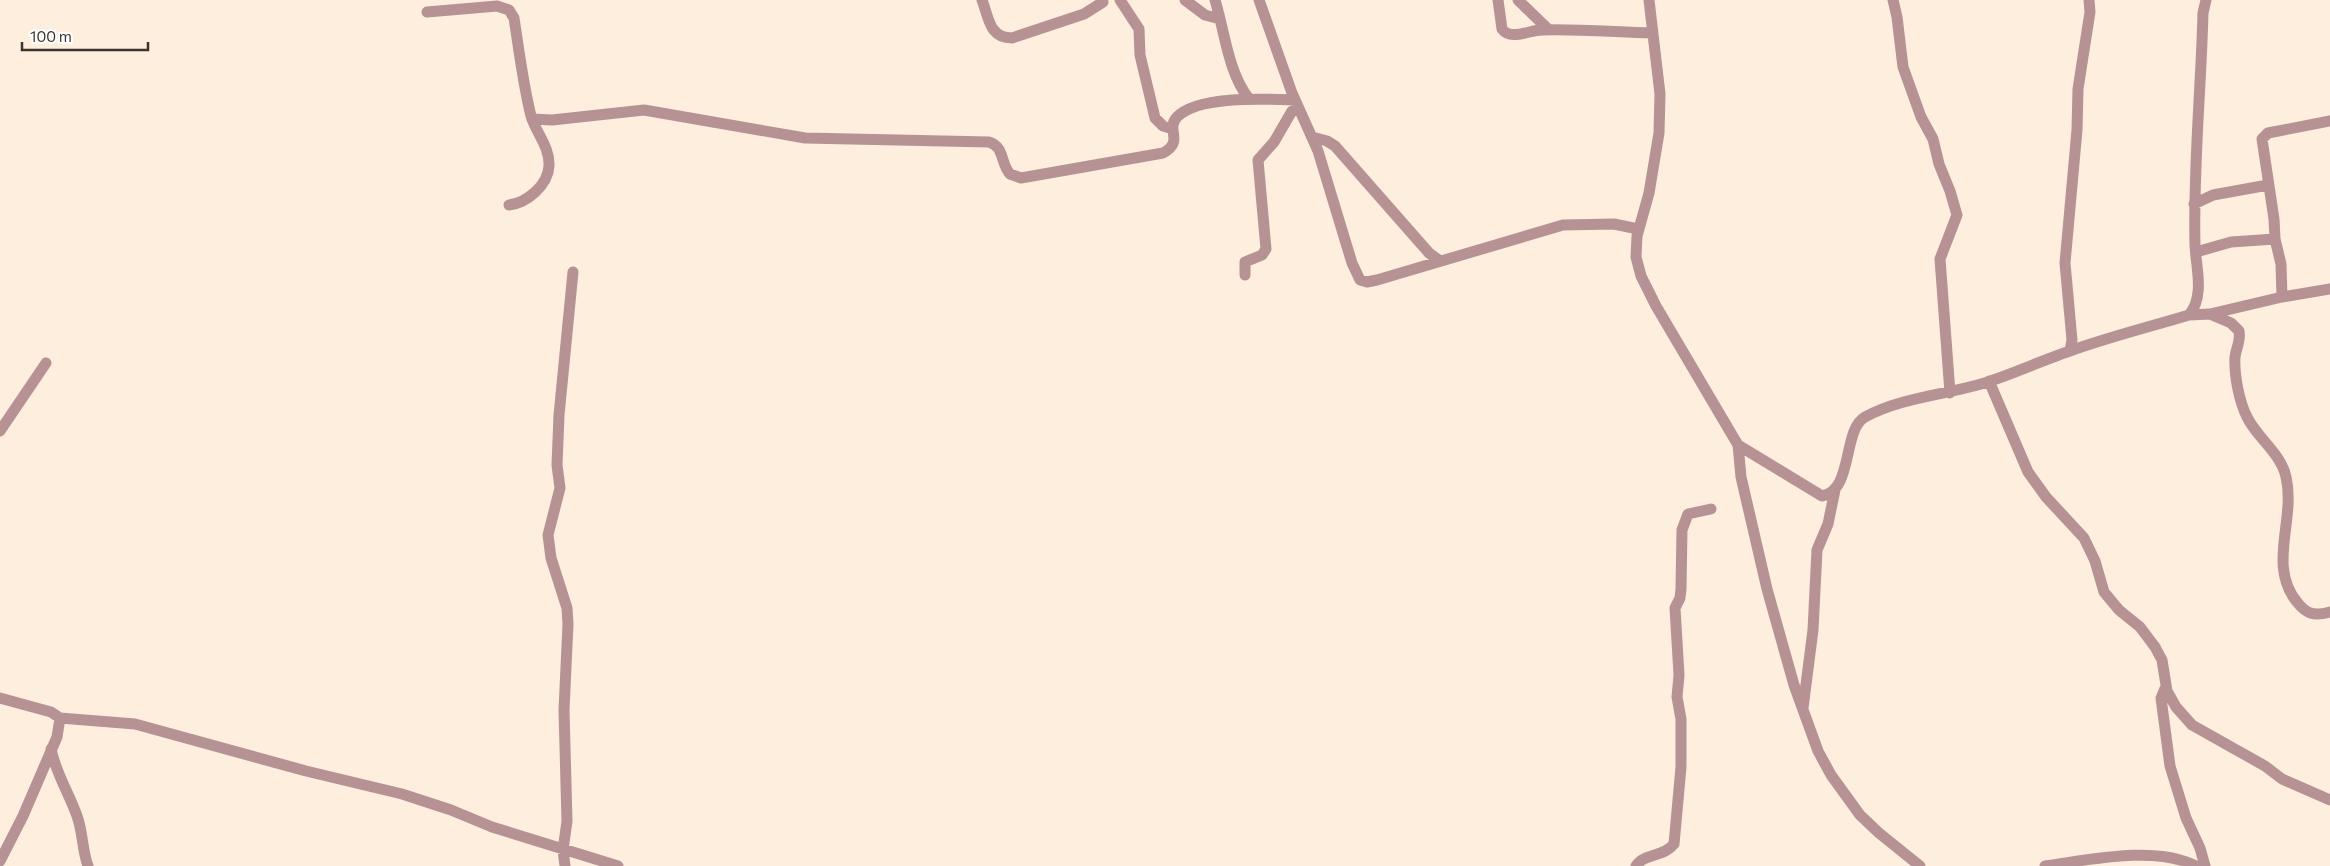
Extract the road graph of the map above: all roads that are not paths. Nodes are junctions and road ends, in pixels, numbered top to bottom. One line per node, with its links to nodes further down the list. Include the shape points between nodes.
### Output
1 (982, 0): 12 (street, via 994,32 998,36 1012,38 1084,14)
2 (1120, 0): 21 (street, via 1139,28 1140,55 1156,118)
3 (1185, 0): 14 (street, via 1205,15)
4 (1215, 0): 14 (street)
5 (1259, 0): 18 (street)
6 (1498, 0): 15 (street, via 1504,32 1515,35)
7 (1518, 0): 15 (street)
8 (1649, 0): 16 (street)
9 (1892, 0): 39 (street, via 1903,66 1921,117 1933,139 1957,215 1940,259)
10 (2090, 0): 36 (street, via 2078,89 2065,263 2072,340)
11 (2206, 0): 24 (street)
12 (1101, 1)
13 (427, 12): 19 (street, via 497,6 509,10 514,18)
14 (1220, 18): 17 (street, via 1239,82)
15 (1549, 30): 16 (street)
16 (1652, 33): 26 (street, via 1660,94 1659,133 1649,193)
17 (1249, 99): 18 (street, via 1270,99); 21 (street, via 1201,106 1177,117)
18 (1296, 109): 22 (street); 31 (street, via 1258,160 1266,249 1262,255 1245,262)
19 (532, 119): 21 (street, via 552,120 644,110 805,138 989,142 1000,150 1006,170 1021,178 1163,153 1173,145); 25 (street, via 548,153 548,173 545,181 526,199)
20 (2330, 121): 23 (street, via 2264,135 2262,146)
21 (1173, 130)
22 (1312, 137): 29 (street, via 1335,146 1429,253); 29 (street, via 1360,280 1377,280)
23 (2268, 185): 24 (street, via 2213,195); 27 (street)
24 (2194, 204): 28 (street)
25 (509, 205)
26 (1638, 229): 29 (street, via 1614,224 1563,225); 41 (street, via 1636,257 1640,276)
27 (2275, 239): 28 (street, via 2231,242); 33 (street, via 2281,264)
28 (2196, 252): 34 (street, via 2198,298 2196,307)
29 (1440, 261)
30 (573, 272): 51 (street, via 559,415 557,465 560,488 548,535 567,608 568,624 564,710 567,821)
31 (1245, 275)
32 (2330, 289): 33 (street)
33 (2282, 297): 35 (street)
34 (2189, 314): 35 (street); 36 (street)
35 (2210, 314): 44 (street, via 2231,323 2239,332 2235,366 2244,408 2286,476 2287,515 2282,568 2287,589 2309,614)
36 (2070, 351): 38 (street)
37 (46, 363): 40 (street)
38 (1989, 381): 39 (street); 45 (street, via 2024,465 2046,497 2084,538 2095,560 2104,592 2119,610 2137,623 2155,647 2162,660)
39 (1950, 393): 42 (street, via 1897,405 1864,418 1854,430 1844,471)
40 (0, 431)
41 (1738, 445): 42 (street, via 1822,496); 47 (street, via 1752,527)
42 (1835, 490): 47 (street, via 1828,524 1817,550 1813,630)
43 (1711, 510): 56 (street, via 1688,514 1682,530 1681,589 1675,608 1681,774 1674,844 1662,854 1640,860)
44 (2330, 612)
45 (2166, 686): 50 (street, via 2173,703 2192,724 2266,766 2282,779); 60 (street, via 2161,698 2170,766)
46 (0, 698): 48 (street, via 51,712)
47 (1802, 710): 57 (street, via 1831,775 1860,815)
48 (60, 718): 49 (street); 51 (street, via 135,724 402,794)
49 (51, 748): 52 (street); 53 (street, via 54,765 77,815)
50 (2330, 800)
51 (563, 850): 54 (street); 55 (street)
52 (0, 861)
53 (88, 866)
54 (565, 866)
55 (618, 866)
56 (1636, 866)
57 (1920, 866)
58 (2045, 866): 59 (street, via 2158,855)
59 (2196, 866)
60 (2204, 866)

